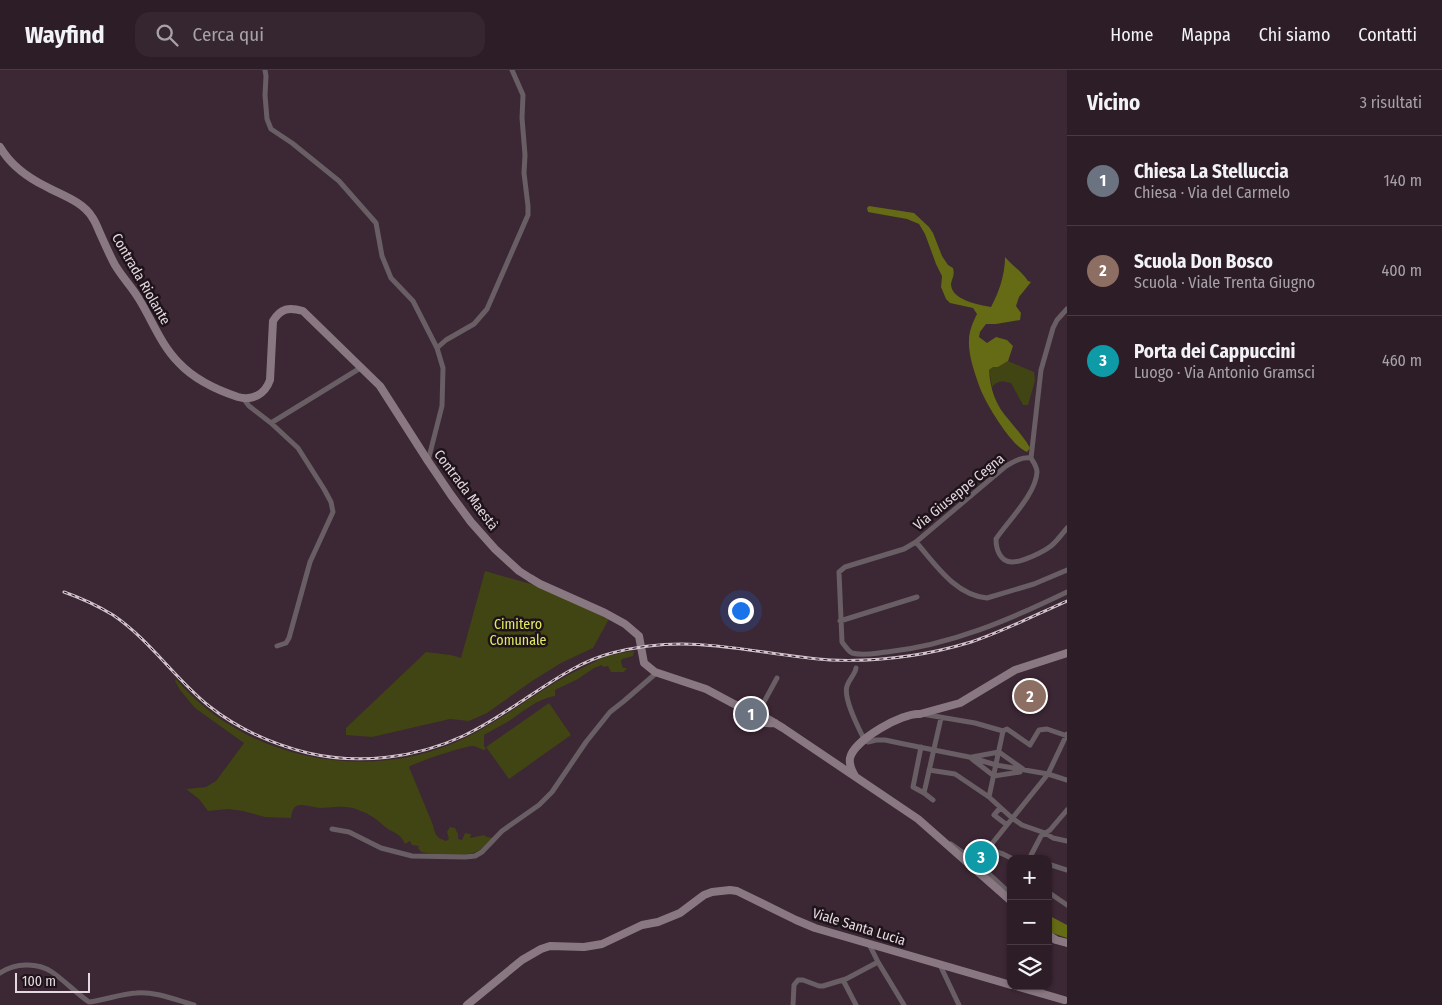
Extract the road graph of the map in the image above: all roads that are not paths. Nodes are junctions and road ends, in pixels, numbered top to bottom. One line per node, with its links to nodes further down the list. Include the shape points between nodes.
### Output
1 (265, 70): 5 (street, via 267,119 271,129 340,181 376,223 382,256 391,278 413,301)
2 (512, 70): 5 (street, via 523,95 528,215 487,309 474,324)
3 (0, 147): 7 (street, Contrada Riolante, via 24,174 74,201 92,216 116,265 178,363 209,385)
4 (1067, 309): 9 (street, via 1053,328 1041,370)
5 (437, 348): 10 (street, via 443,368 442,406)
6 (362, 367): 7 (street, via 303,311 294,308 283,310 273,321 272,370 268,387 260,395); 8 (street); 10 (street, Contrada Maestà, via 388,397)
7 (243, 398): 8 (street, Contrada Riolante)
8 (271, 424): 17 (street, Contrada Riolante, via 298,448 324,488 333,512 310,562 289,638)
9 (1031, 458): 11 (street, via 1037,473 1031,493 996,539 996,548 1003,558 1011,562 1036,555 1052,545); 12 (street, Via Giuseppe Cegna, via 1024,457 1006,466)
10 (428, 461): 20 (street, Contrada Maestà, via 471,522 495,549 530,578 636,632 644,663)
11 (1067, 528)
12 (916, 542): 13 (street, via 952,583 978,597 986,598 1034,584); 16 (street, Via Giuseppe Cegna, via 839,572)
13 (1067, 570)
14 (1067, 592): 16 (street, via 975,632 904,650 866,654 852,652 842,642)
15 (917, 597): 16 (street)
16 (840, 621)
17 (277, 646)
18 (1067, 653): 24 (street, via 1015,670 960,703)
19 (856, 668): 29 (street, via 847,686 847,696)
20 (655, 672): 22 (street, via 706,689); 50 (street, via 610,712 552,792 475,856 412,856 381,848 349,832)
21 (778, 678): 23 (street)
22 (734, 704): 23 (street); 26 (street, via 754,721)
23 (758, 714): 26 (street)
24 (920, 714): 25 (street); 29 (street, via 905,716)
25 (941, 718): 27 (street); 31 (street)
26 (775, 723): 35 (street)
27 (1003, 731): 28 (street, via 1007,729 1030,745 1039,730); 32 (street)
28 (1067, 735): 39 (street)
29 (863, 739): 30 (street); 34 (street, via 852,752)
30 (921, 747): 31 (street); 43 (street, via 913,787)
31 (934, 750): 33 (street); 37 (street)
32 (999, 752): 33 (street); 36 (street); 38 (street)
33 (969, 757): 36 (street); 40 (street)
34 (850, 761): 35 (street); 41 (street)
35 (837, 765): 41 (street)
36 (996, 765): 38 (street); 40 (street)
37 (929, 770): 43 (street); 44 (street, via 955,774)
38 (1025, 771): 39 (street); 40 (street)
39 (1048, 774): 42 (street); 48 (street)
40 (994, 776): 44 (street)
41 (856, 778): 52 (street)
42 (1067, 780)
43 (924, 793): 45 (street)
44 (988, 797): 46 (street)
45 (933, 800)
46 (1000, 808): 48 (street); 49 (street, via 994,815)
47 (1067, 810): 51 (street)
48 (1012, 818): 49 (street); 51 (street, via 1022,825)
49 (1006, 825): 54 (street)
50 (332, 829)
51 (1045, 832): 53 (street); 55 (street)
52 (940, 838): 57 (street); 62 (street)
53 (1067, 842)
54 (987, 849): 56 (street); 57 (street)
55 (1032, 855)
56 (1007, 856)
57 (979, 859): 60 (street)
58 (1052, 865): 59 (street)
59 (1067, 870)
60 (1007, 890)
61 (1052, 895): 63 (street)
62 (1010, 900)
63 (1067, 905)
64 (1052, 938): 65 (street)
65 (1067, 943)
66 (869, 944): 67 (street); 68 (street, Viale Santa Lucia); 75 (street, Viale Santa Lucia, via 802,923 737,892 721,890 704,895 680,913 642,925 602,944 541,949 522,960)
67 (878, 962): 70 (street); 78 (street)
68 (940, 964): 71 (street, Viale Santa Lucia); 79 (street)
69 (0, 973): 74 (street, via 20,965 42,968 52,972 89,1002 137,993 155,994)
70 (843, 980): 76 (street, via 823,986 798,980 794,985); 77 (street)
71 (1007, 984)
72 (1029, 990): 73 (street)
73 (1064, 1001)
74 (194, 1005)
75 (467, 1005)
76 (793, 1005)
77 (856, 1005)
78 (904, 1005)
79 (959, 1005)

